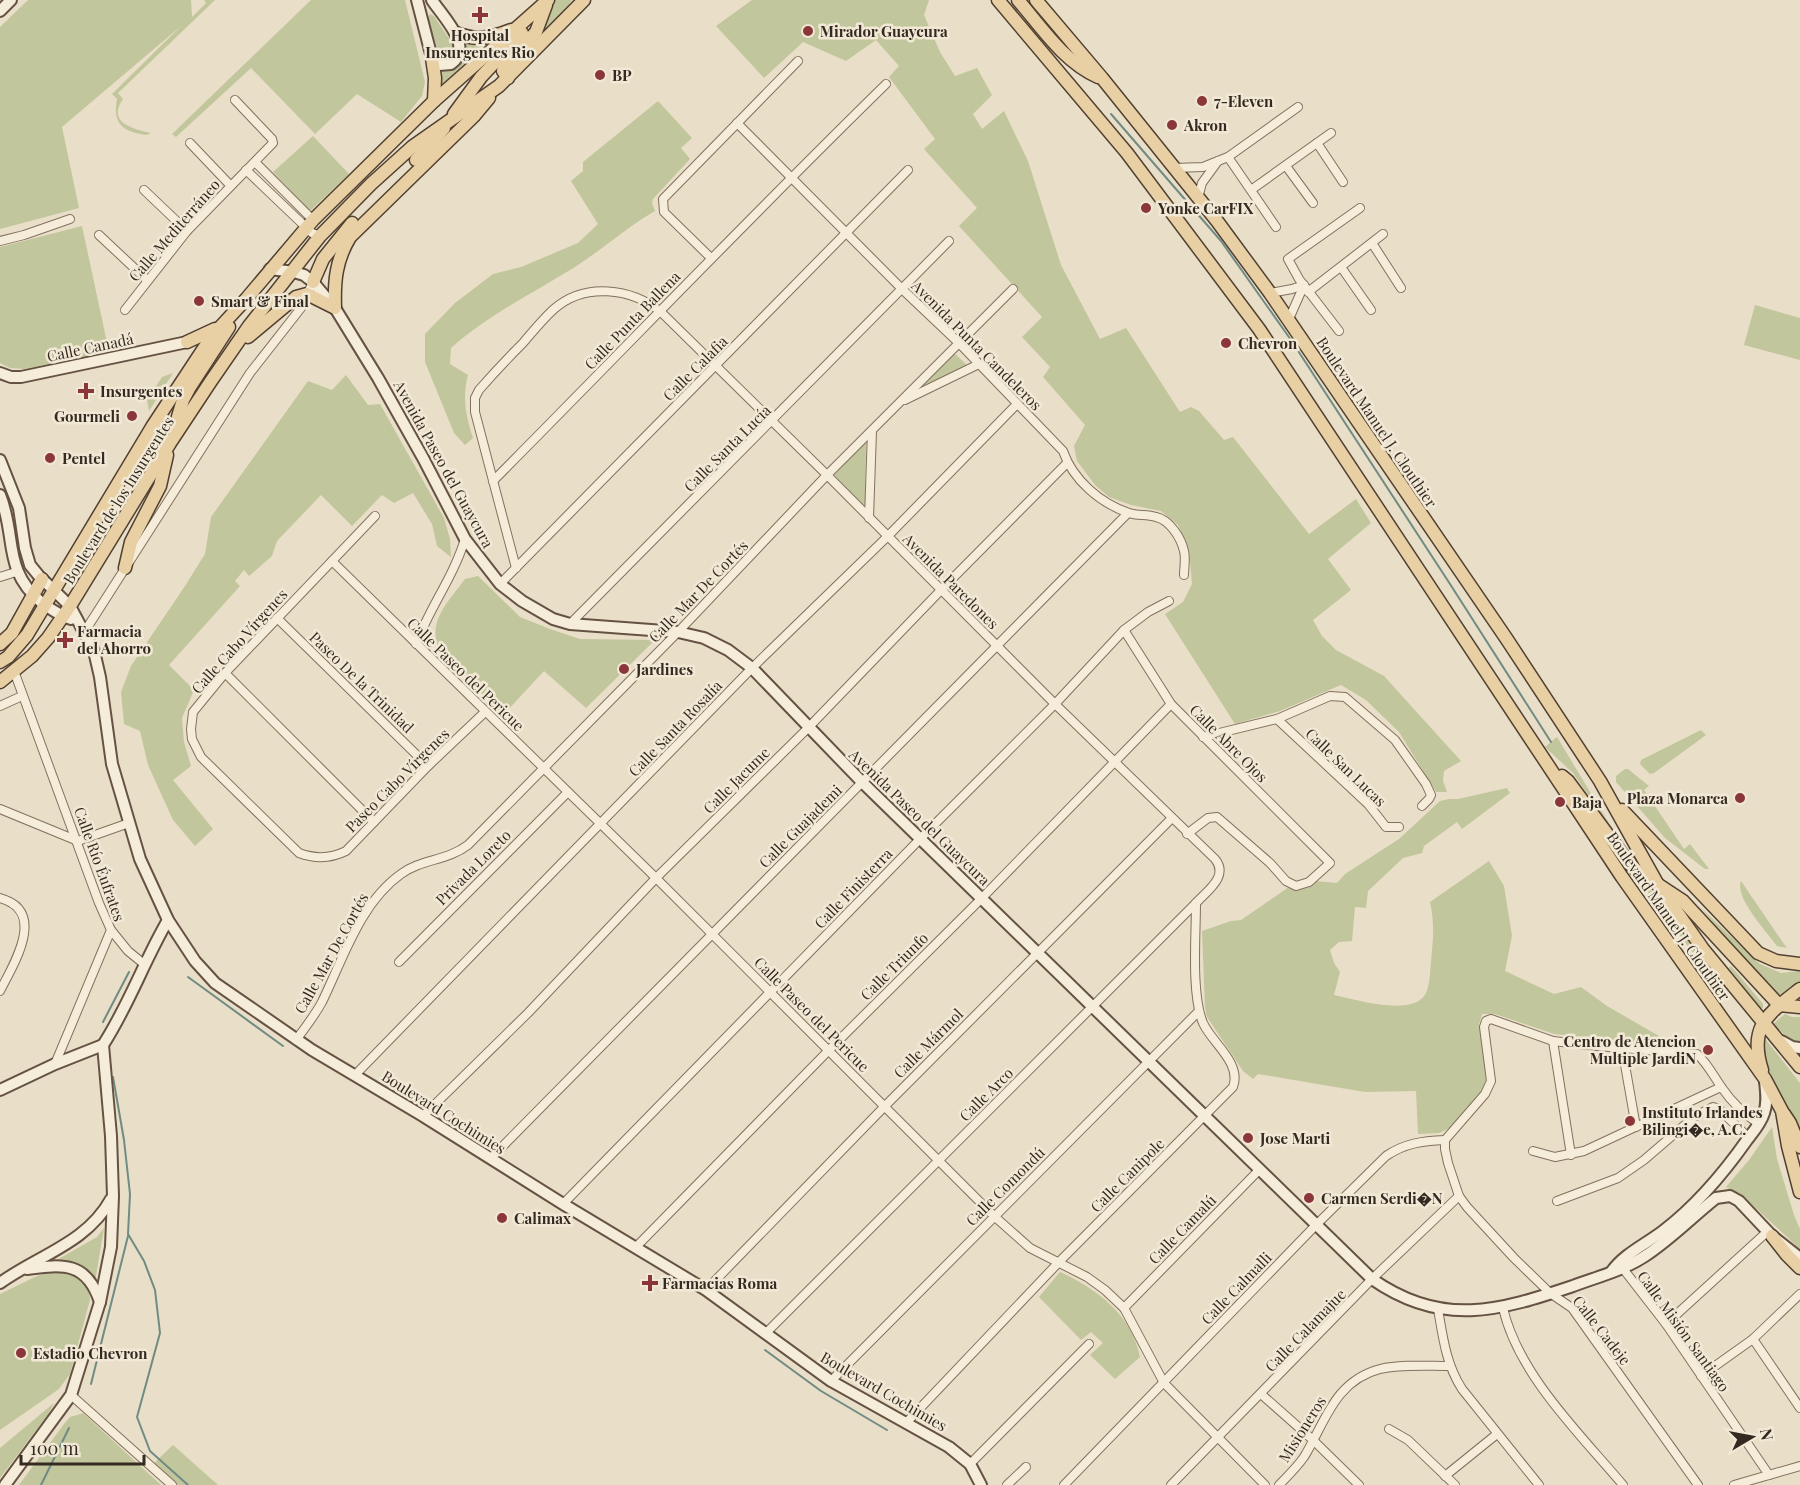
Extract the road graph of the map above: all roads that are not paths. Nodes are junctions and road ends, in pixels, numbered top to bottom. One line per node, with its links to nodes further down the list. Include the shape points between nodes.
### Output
1 (12, 0): 10 (street)
2 (417, 0): 13 (street)
3 (432, 0): 12 (street)
4 (548, 0): 9 (main road, Boulevard de los Insurgentes); 16 (main road, via 536,32 504,66)
5 (584, 0): 16 (main road, Boulevard de los Insurgentes)
6 (998, 0): 135 (main road, Boulevard Manuel J. Clouthier, via 1133,161 1259,329)
7 (1018, 0): 15 (main road, via 1071,60)
8 (1036, 0): 15 (main road, Boulevard Manuel J. Clouthier)
9 (538, 10): 11 (main road, Boulevard de los Insurgentes); 21 (main road)
10 (0, 11)
11 (520, 26): 12 (main road, via 485,38); 19 (main road, Boulevard de los Insurgentes)
12 (456, 33): 13 (street, via 459,53 454,62 445,66)
13 (432, 58): 19 (main road)
14 (798, 61): 22 (street)
15 (1102, 78): 30 (main road, Boulevard Manuel J. Clouthier)
16 (503, 82): 21 (main road, Boulevard de los Insurgentes); 67 (main road, via 474,116 350,237 335,274)
17 (886, 84): 33 (street, Calle Punta Ballena)
18 (236, 100): 28 (street, Calle Mediterráneo, via 274,142)
19 (434, 101): 44 (main road, Boulevard de los Insurgentes)
20 (1298, 106): 26 (street)
21 (451, 118): 50 (main road, Boulevard de los Insurgentes, via 394,162); 59 (main road, via 425,151 334,243)
22 (737, 123): 33 (street, Avenida Punta Candeleros); 54 (street, via 663,199 664,212)
23 (1331, 133): 25 (street)
24 (190, 143): 35 (street)
25 (1317, 143): 29 (street); 34 (street)
26 (1228, 157): 27 (street); 38 (street)
27 (1218, 160): 30 (street, via 1203,167); 40 (street, via 1202,183)
28 (255, 162): 31 (street, Calle Mediterráneo); 36 (street)
29 (1286, 166): 38 (street); 41 (street)
30 (1174, 168): 40 (main road, Boulevard Manuel J. Clouthier)
31 (246, 170): 35 (street, Calle Mediterráneo); 39 (street)
32 (908, 170): 47 (street, Calle Calafia)
33 (790, 178): 47 (street, Avenida Punta Candeleros); 54 (street, Calle Punta Ballena)
34 (1344, 182)
35 (230, 185): 46 (street, Calle Mediterráneo)
36 (278, 186): 39 (street); 44 (street)
37 (144, 190): 46 (street)
38 (1251, 190): 45 (street)
39 (270, 193): 44 (street)
40 (1198, 198): 64 (main road, Boulevard Manuel J. Clouthier)
41 (1313, 204)
42 (1360, 208): 62 (street, via 1288,259)
43 (70, 219): 51 (street)
44 (309, 224): 50 (street, via 315,235); 56 (main road, Boulevard de los Insurgentes)
45 (1276, 227)
46 (187, 231): 58 (street, Calle Mediterráneo)
47 (846, 232): 61 (street, Avenida Punta Candeleros); 78 (street, Calle Calafia)
48 (1383, 234): 53 (street)
49 (99, 235): 58 (street)
50 (320, 236): 57 (main road, Boulevard de los Insurgentes)
51 (0, 241)
52 (949, 242): 61 (street, Calle Santa Lucía)
53 (1372, 243): 55 (street); 60 (street)
54 (711, 258): 70 (street, Calle Punta Ballena)
55 (1341, 267): 62 (street); 69 (street)
56 (270, 269): 57 (street, Avenida Paseo del Guaycura); 66 (main road, Boulevard de los Insurgentes)
57 (294, 272): 59 (street, Avenida Paseo del Guaycura); 76 (main road, Boulevard de los Insurgentes)
58 (147, 280): 68 (street, Calle Mediterráneo)
59 (313, 282): 65 (street); 67 (street, Avenida Paseo del Guaycura)
60 (1401, 288)
61 (902, 289): 75 (street, Avenida Punta Candeleros); 82 (street, Calle Santa Lucía)
62 (1306, 289): 64 (street); 71 (street); 73 (street)
63 (1013, 290): 75 (street, Calle Mar De Cortés)
64 (1270, 293): 71 (main road, Boulevard Manuel J. Clouthier)
65 (307, 294): 67 (main road); 76 (main road, via 291,300); 96 (street, via 301,308 250,373)
66 (247, 298): 72 (main road, Boulevard de los Insurgentes); 84 (main road, via 183,400)
67 (335, 308): 94 (street, Avenida Paseo del Guaycura, via 378,378)
68 (125, 310)
69 (1371, 310)
70 (661, 312): 78 (street, Avenida Paredones); 88 (street, Calle Punta Ballena); 88 (street, Avenida Paredones, via 634,295 598,290 578,294 555,308 483,385 476,398 475,412)
71 (1289, 319): 138 (main road, Boulevard Manuel J. Clouthier)
72 (224, 324): 74 (main road); 103 (main road, Boulevard de los Insurgentes, via 191,365)
73 (1339, 331)
74 (187, 342): 79 (street, Calle Canadá, via 21,377)
75 (959, 343): 77 (street, Avenida Punta Candeleros); 80 (street, Calle Mar De Cortés)
76 (233, 349): 84 (main road, Boulevard de los Insurgentes)
77 (979, 364): 80 (street); 81 (street, Avenida Punta Candeleros)
78 (716, 367): 82 (street, Avenida Paredones); 97 (street, Calle Calafia)
79 (0, 373)
80 (899, 403): 83 (street, Calle Mar De Cortés)
81 (1017, 404): 86 (street, Avenida Punta Candeleros, via 1063,451); 93 (street, Calle Santa Rosalía)
82 (772, 422): 87 (street, Avenida Paredones); 112 (street, Calle Santa Lucía)
83 (872, 431): 87 (street, Calle Mar De Cortés); 92 (street)
84 (170, 443): 96 (main road, via 160,486 131,542); 108 (main road, Boulevard de los Insurgentes)
85 (0, 460): 101 (street, Boulevard Cochimies, via 19,508 30,565)
86 (1067, 463): 90 (street, Avenida Punta Candeleros, via 1091,492); 104 (street, Calle Jacume)
87 (827, 475): 92 (street, Avenida Paredones); 115 (street, Calle Mar De Cortés)
88 (493, 481): 97 (street)
89 (0, 495): 98 (street)
90 (1128, 513): 99 (street, Avenida Punta Candeleros, via 1159,517 1174,528 1184,552); 118 (street, Calle Guajademi)
91 (375, 516): 95 (street, Calle Cabo Vírgenes)
92 (869, 518): 93 (street, Avenida Paredones)
93 (887, 537): 104 (street, Avenida Paredones); 120 (street, Calle Santa Rosalía)
94 (465, 539): 102 (street, Avenida Paseo del Guaycura); 117 (street, via 458,564)
95 (332, 561): 110 (street, Calle Cabo Vírgenes); 117 (street, Calle Paseo del Pericue)
96 (124, 568): 114 (street)
97 (516, 568): 102 (street, Calle Calafia)
98 (16, 572): 100 (street); 105 (street)
99 (1184, 575)
100 (0, 577)
101 (42, 579): 103 (street, Boulevard Cochimies); 105 (main road)
102 (500, 584): 112 (street, Avenida Paseo del Guaycura, via 537,611)
103 (54, 590): 107 (main road, Boulevard de los Insurgentes); 108 (street, Boulevard Cochimies)
104 (941, 590): 118 (street, Avenida Paredones); 130 (street, Calle Jacume)
105 (33, 595): 107 (street); 116 (main road, via 12,633)
106 (1169, 601): 113 (street, Calle Finisterra)
107 (45, 605): 109 (street); 119 (main road, Boulevard de los Insurgentes, via 27,635)
108 (70, 606): 109 (main road, Boulevard de los Insurgentes); 111 (street, Boulevard Cochimies)
109 (63, 616): 111 (street); 121 (main road, Boulevard de los Insurgentes, via 48,638)
110 (277, 618): 122 (street, Calle Cabo Vírgenes); 133 (street, Paseo De la Trinidad)
111 (77, 621): 114 (street, Boulevard Cochimies)
112 (570, 624): 115 (street, Avenida Paseo del Guaycura)
113 (1124, 630): 125 (street, Calle Finisterra); 126 (street, Calle Abre Ojos)
114 (85, 631): 143 (street, Boulevard Cochimies, via 100,677 112,764)
115 (678, 632): 120 (street, Avenida Paseo del Guaycura, via 717,644); 134 (street, Calle Mar De Cortés)
116 (0, 644)
117 (416, 644): 128 (street, Calle Paseo del Pericue)
118 (997, 646): 125 (street, Avenida Paredones); 136 (street, Calle Guajademi)
119 (0, 662)
120 (752, 668): 130 (street, Avenida Paseo del Guaycura); 144 (street, Calle Santa Rosalía)
121 (14, 671): 123 (main road, Boulevard de los Insurgentes); 124 (street, Calle Río Éufrates)
122 (225, 673): 142 (street); 149 (street, Calle Cabo Vírgenes, via 193,712 191,729 196,749 299,853)
123 (0, 682)
124 (22, 696): 127 (street); 148 (street, Calle Río Éufrates)
125 (1055, 704): 132 (street, Avenida Paredones); 147 (street, Calle Finisterra)
126 (1171, 704): 131 (street, Calle Abre Ojos); 132 (street, Calle Triunfo)
127 (0, 706)
128 (485, 712): 133 (street, Paseo Cabo Vírgenes); 134 (street, Calle Paseo del Pericue)
129 (1277, 719): 131 (street); 139 (street, via 1330,696 1345,697 1395,740 1431,795); 145 (street, Calle San Lucas, via 1368,804 1386,827)
130 (808, 728): 136 (street, Avenida Paseo del Guaycura); 151 (street, Calle Jacume)
131 (1203, 737): 146 (street, Calle Abre Ojos, via 1330,863 1309,882 1292,885 1217,817 1208,818)
132 (1114, 761): 141 (street, Avenida Paredones); 154 (street, Calle Triunfo)
133 (428, 766): 142 (street, Paseo Cabo Vírgenes)
134 (543, 768): 137 (street, Calle Paseo del Pericue); 171 (street, Calle Mar De Cortés, via 460,851 401,873 382,891 364,915 320,1005)
135 (1551, 769): 152 (main road, Boulevard Manuel J. Clouthier, via 1568,781 1628,862); 182 (main road, Boulevard Manuel J. Clouthier)
136 (862, 782): 147 (street, Avenida Paseo del Guaycura); 158 (street, Calle Guajademi)
137 (568, 792): 144 (street, Calle Paseo del Pericue); 160 (street, Privada Loreto)
138 (1611, 798): 152 (main road, Boulevard Manuel J. Clouthier); 162 (main road, via 1758,953 1776,961)
139 (1422, 806)
140 (0, 809): 148 (street)
141 (1173, 818): 146 (street, Avenida Paredones); 159 (street, Calle Mármol)
142 (374, 822): 149 (street, Paseo Cabo Vírgenes, via 346,851)
143 (129, 823): 148 (street); 156 (street, Boulevard Cochimies, via 140,859)
144 (601, 825): 151 (street, Calle Paseo del Pericue); 181 (street, Calle Santa Rosalía)
145 (1399, 827)
146 (1187, 834): 150 (street, Avenida Paredones, via 1215,859)
147 (921, 838): 154 (street, Avenida Paseo del Guaycura); 165 (street, Calle Finisterra)
148 (78, 841): 157 (street, Calle Río Éufrates)
149 (322, 858)
150 (1221, 871): 155 (street, Calle Arco, via 1218,880)
151 (656, 878): 158 (street, Calle Paseo del Pericue); 187 (street, Calle Jacume)
152 (1658, 885): 166 (main road, Boulevard Manuel J. Clouthier, via 1683,901); 170 (main road, Boulevard Manuel J. Clouthier, via 1703,950)
153 (1, 898): 164 (street, via 19,910 26,933)
154 (982, 898): 159 (street, Avenida Paseo del Guaycura); 177 (street, Calle Triunfo)
155 (1196, 903): 167 (street, Calle Arco); 169 (street, Calle Canipole)
156 (168, 920): 161 (street); 171 (street, Boulevard Cochimies, via 215,983)
157 (111, 930): 161 (street); 179 (street, Calle Río Éufrates)
158 (713, 933): 165 (street, Calle Paseo del Pericue); 196 (street, Calle Guajademi)
159 (1038, 953): 167 (street, Avenida Paseo del Guaycura); 185 (street, Calle Mármol)
160 (399, 962)
161 (144, 964): 174 (street, via 123,1012)
162 (1800, 964)
163 (1800, 989): 166 (main road)
164 (0, 991)
165 (771, 992): 177 (street, Calle Paseo del Pericue); 203 (street, Calle Finisterra)
166 (1779, 1005): 168 (main road); 170 (main road)
167 (1092, 1006): 178 (street, Avenida Paseo del Guaycura); 197 (street, Calle Arco)
168 (1800, 1006)
169 (1199, 1011): 178 (street, Calle Comondú); 188 (street, Calle Canipole, via 1231,1064 1235,1081)
170 (1763, 1020): 172 (main road, Boulevard Manuel J. Clouthier); 182 (main road, Boulevard Manuel J. Clouthier, via 1757,1049)
171 (296, 1040): 181 (street, Boulevard Cochimies)
172 (1779, 1040): 176 (street); 180 (main road, Boulevard Manuel J. Clouthier)
173 (1553, 1041): 175 (street); 192 (street, via 1499,1020 1486,1021 1491,1081 1485,1094); 195 (street)
174 (102, 1045): 179 (street); 200 (street)
175 (1622, 1048): 183 (street, via 1697,1054); 190 (street)
176 (1800, 1048)
177 (828, 1050): 185 (street, Calle Paseo del Pericue); 207 (street, Calle Triunfo)
178 (1149, 1061): 188 (street, Avenida Paseo del Guaycura); 204 (street, Calle Comondú)
179 (55, 1064): 184 (street)
180 (1800, 1067)
181 (355, 1075): 187 (street, Boulevard Cochimies)
182 (1765, 1079): 186 (main road, Boulevard Manuel J. Clouthier); 189 (street, Avenida Paseo del Guaycura, via 1766,1106)
183 (1721, 1087): 189 (street, via 1742,1112); 190 (street)
184 (0, 1090)
185 (885, 1106): 197 (street, Calle Paseo del Pericue); 215 (street, Calle Mármol)
186 (1782, 1111): 193 (main road); 199 (main road, Boulevard Manuel J. Clouthier)
187 (423, 1116): 196 (street, Boulevard Cochimies)
188 (1205, 1116): 198 (street, Avenida Paseo del Guaycura); 209 (street, Calle Canipole)
189 (1759, 1124): 191 (street, Avenida Paseo del Guaycura)
190 (1636, 1127): 195 (street)
191 (1749, 1138): 202 (street, via 1719,1108 1713,1107 1694,1117 1618,1178); 210 (street, Avenida Paseo del Guaycura, via 1703,1195)
192 (1446, 1140): 201 (street, Calle Cadeje, via 1448,1163); 205 (street, Calle Calmalli, via 1421,1141 1386,1156)
193 (1800, 1147)
194 (1533, 1151): 195 (street, via 1555,1157)
195 (1571, 1155)
196 (491, 1158): 203 (street, Boulevard Cochimies)
197 (939, 1161): 204 (street, Calle Paseo del Pericue); 223 (street, Calle Arco)
198 (1260, 1169): 205 (street, Avenida Paseo del Guaycura); 219 (street, Calle Camalú)
199 (1800, 1192)
200 (112, 1196): 212 (street, via 91,1227); 218 (street, via 111,1246)
201 (1459, 1196): 213 (street, Calle Calamajue); 216 (street, Calle Cadeje)
202 (1557, 1201)
203 (563, 1204): 207 (street, Boulevard Cochimies)
204 (994, 1216): 209 (street, Calle Paseo del Pericue, via 1030,1248); 228 (street, Calle Comondú)
205 (1316, 1225): 213 (street, Avenida Paseo del Guaycura); 229 (street, Calle Calmalli)
206 (1770, 1233): 208 (street, Avenida Paseo del Guaycura); 210 (street, Avenida Paseo del Guaycura, via 1739,1201 1724,1196 1716,1198 1669,1239); 211 (main road); 222 (street)
207 (636, 1246): 215 (street, Boulevard Cochimies)
208 (1798, 1257)
209 (1059, 1262): 219 (street, Calle Paseo del Pericue, via 1088,1277); 233 (street, Calle Canipole)
210 (1618, 1267): 216 (street, Avenida Paseo del Guaycura); 222 (street, Calle Misión Santiago)
211 (1800, 1268)
212 (18, 1270): 214 (street); 218 (street, via 69,1266 90,1280)
213 (1372, 1279): 221 (street, Avenida Paseo del Guaycura, via 1398,1295); 230 (street, Calle Calamajue)
214 (0, 1283)
215 (706, 1290): 223 (street, Boulevard Cochimies)
216 (1550, 1293): 220 (street, Avenida Paseo del Guaycura); 255 (street, Calle Cadeje, via 1572,1308)
217 (1800, 1294): 224 (street)
218 (100, 1302): 231 (street)
219 (1124, 1308): 229 (street, Calle Paseo del Pericue)
220 (1503, 1308): 221 (street, Avenida Paseo del Guaycura); 254 (street, via 1515,1346 1543,1388)
221 (1438, 1309): 226 (street)
222 (1666, 1324): 227 (street, Calle Misión Santiago)
223 (766, 1333): 228 (street, Boulevard Cochimies)
224 (1753, 1339): 227 (street); 232 (street)
225 (1089, 1344): 238 (street)
226 (1449, 1366): 235 (street); 237 (street, Misioneros, via 1371,1371 1336,1399)
227 (1701, 1376): 241 (street, Calle Misión Santiago)
228 (831, 1381): 233 (street, Boulevard Cochimies)
229 (1164, 1383): 236 (street, Calle Paseo del Pericue); 247 (street, Calle Calmalli)
230 (1262, 1394): 236 (street, Calle Calamajue); 237 (street)
231 (71, 1395): 243 (street); 244 (street)
232 (1800, 1408)
233 (906, 1423): 238 (street, Boulevard Cochimies)
234 (1389, 1429): 242 (street, via 1408,1440)
235 (1497, 1434): 242 (street); 253 (street)
236 (1218, 1438): 248 (street, Calle Calamajue); 249 (street, Calle Paseo del Pericue)
237 (1313, 1440): 250 (street, Misioneros); 251 (street)
238 (970, 1464): 245 (street, Boulevard Cochimies)
239 (1800, 1466): 241 (street)
240 (1026, 1467): 246 (street)
241 (1769, 1475): 256 (street)
242 (1445, 1476): 252 (street)
243 (4, 1485)
244 (172, 1485)
245 (981, 1485)
246 (1007, 1485)
247 (1064, 1485)
248 (1171, 1485)
249 (1265, 1485)
250 (1280, 1485)
251 (1359, 1485)
252 (1455, 1485)
253 (1539, 1485)
254 (1623, 1485)
255 (1698, 1485)
256 (1734, 1485)

